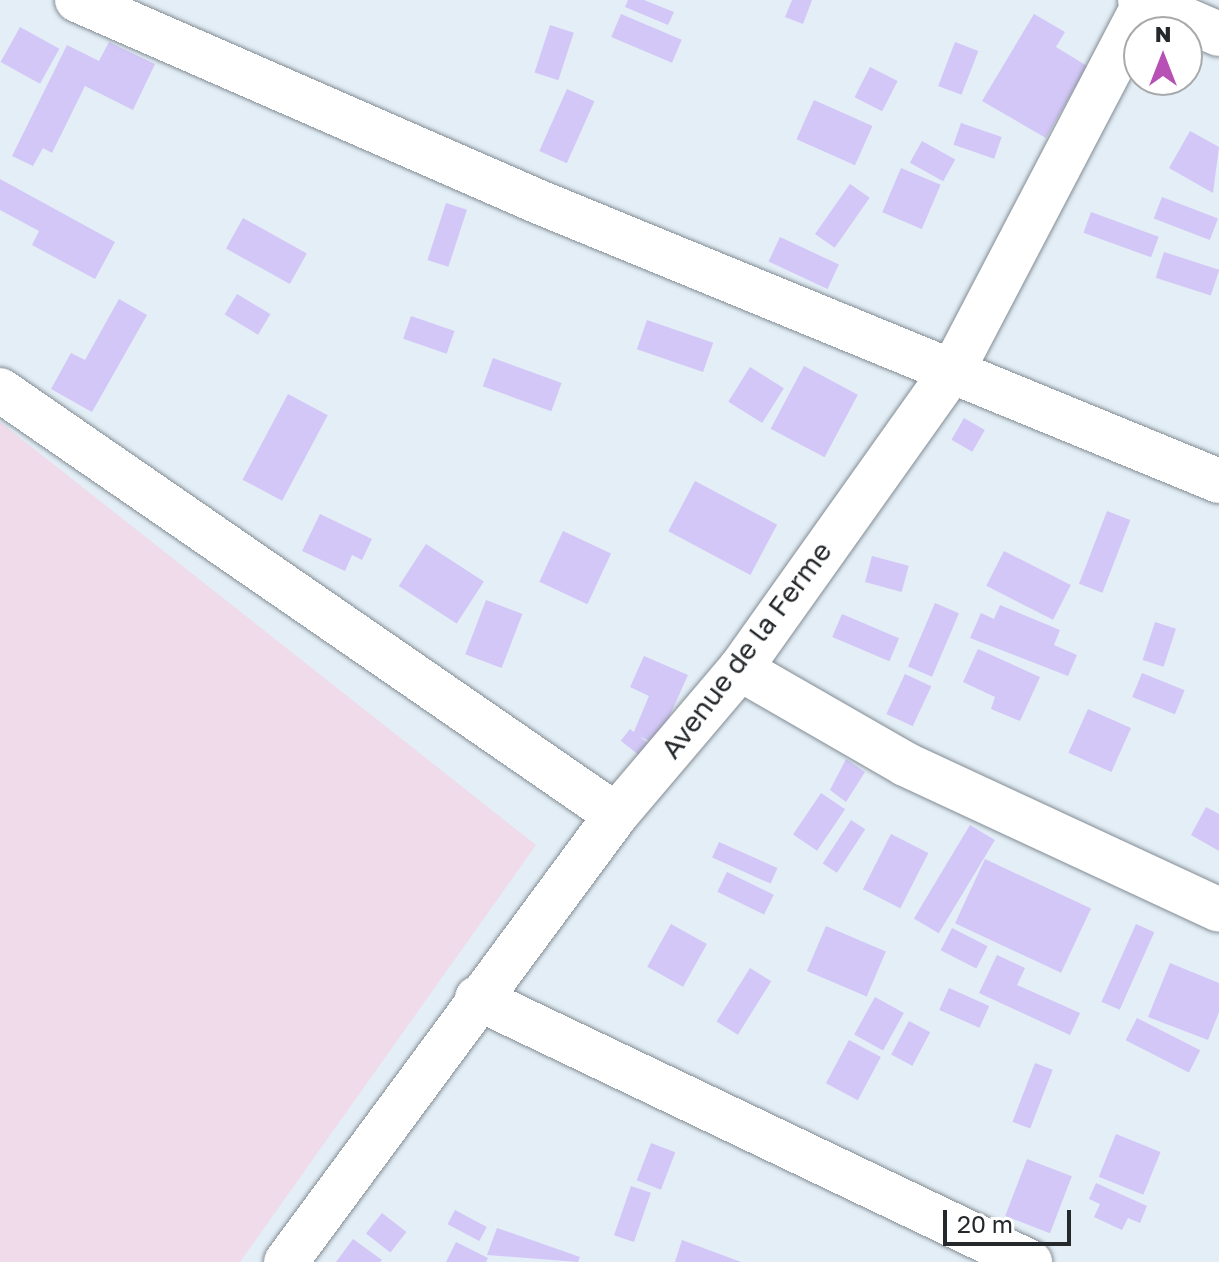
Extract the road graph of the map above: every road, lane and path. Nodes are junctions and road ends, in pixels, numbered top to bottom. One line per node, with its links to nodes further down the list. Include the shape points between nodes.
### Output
1 (77, 0): 4 (street, via 539,202)
2 (1144, 1): 3 (street); 4 (street, Avenue de la Ferme)
3 (1219, 34)
4 (955, 366): 6 (street); 7 (street, Avenue de la Ferme)
5 (0, 390): 8 (street)
6 (1219, 481)
7 (740, 669): 8 (street, Avenue de la Ferme); 9 (street, via 905,764)
8 (616, 815): 10 (street, Avenue de la Ferme)
9 (1219, 910)
10 (477, 998): 11 (street, Avenue de la Ferme); 12 (street)
11 (286, 1262)
12 (1030, 1262)

